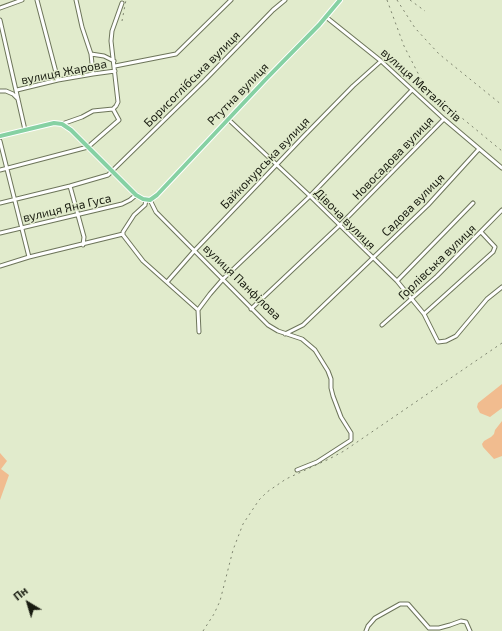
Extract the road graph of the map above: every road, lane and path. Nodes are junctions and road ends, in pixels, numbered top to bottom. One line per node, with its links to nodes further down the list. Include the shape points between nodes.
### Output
1 (22, 0): 8 (street)
2 (37, 0): 17 (street)
3 (76, 0): 11 (street)
4 (231, 0): 14 (street, вулиця Жарова, via 176,54)
5 (285, 0): 35 (street, Борисоглібська вулиця)
6 (340, 0): 9 (main road, Ртутна вулиця)
7 (122, 4): 12 (street, via 112,30)
8 (0, 8)
9 (326, 17): 13 (street, вулиця Металістів); 23 (main road, Ртутна вулиця)
10 (0, 20): 18 (street)
11 (92, 54): 12 (street); 16 (street)
12 (114, 61): 14 (street)
13 (381, 61): 19 (street, вулиця Металістів); 31 (street, Байконурська вулиця)
14 (115, 66): 15 (street)
15 (115, 71): 16 (street, вулиця Жарова); 22 (street, via 118,102)
16 (93, 74): 17 (street, вулиця Жарова)
17 (58, 80): 18 (street, вулиця Жарова)
18 (17, 90): 21 (street)
19 (412, 90): 24 (street, вулиця Металістів); 38 (street)
20 (0, 91): 21 (street, via 13,94)
21 (18, 100): 26 (street)
22 (113, 109): 25 (street, via 93,111); 29 (street, via 119,120)
23 (228, 119): 31 (street, Дівоча вулиця); 40 (main road, Ртутна вулиця, via 157,195)
24 (444, 119): 30 (street, вулиця Металістів); 45 (street, Новосадова вулиця)
25 (62, 124): 26 (main road, via 54,123); 29 (main road)
26 (25, 130): 27 (main road)
27 (0, 136)
28 (0, 141): 32 (street)
29 (88, 147): 32 (street); 35 (main road)
30 (479, 149): 33 (street, вулиця Металістів); 53 (street, Садова вулиця, via 428,205)
31 (276, 165): 38 (street, Дівоча вулиця); 51 (street, Байконурська вулиця)
32 (8, 168): 34 (street); 39 (street)
33 (502, 168)
34 (0, 170)
35 (113, 172): 36 (street); 37 (main road)
36 (70, 186): 39 (street); 44 (street)
37 (136, 195): 40 (main road); 44 (street, вулиця Яна Гуса, via 122,204)
38 (310, 196): 45 (street, Дівоча вулиця); 55 (street)
39 (15, 199): 41 (street); 46 (street)
40 (148, 200): 49 (street, Ртутна вулиця, via 134,216); 51 (street, вулиця Панфілова, via 156,212)
41 (0, 203)
42 (473, 203): 56 (street)
43 (502, 210): 47 (street, Горлівська вулиця)
44 (77, 214): 46 (street, вулиця Яна Гуса); 50 (street, via 84,237)
45 (340, 225): 53 (street, Дівоча вулиця); 60 (street, Новосадова вулиця)
46 (22, 228): 48 (street, вулиця Яна Гуса); 52 (street)
47 (482, 232): 59 (street, Горлівська вулиця); 62 (street, via 495,247 493,252)
48 (0, 233)
49 (123, 235): 50 (street); 57 (street, via 143,261)
50 (83, 244): 52 (street)
51 (195, 250): 55 (street, вулиця Панфілова); 57 (street, Байконурська вулиця)
52 (29, 257): 54 (street)
53 (372, 258): 56 (street, Дівоча вулиця); 65 (street, Садова вулиця, via 303,325)
54 (0, 266)
55 (223, 279): 60 (street, вулиця Панфілова); 61 (street)
56 (397, 281): 59 (street, Дівоча вулиця)
57 (167, 282): 61 (street)
58 (502, 287): 62 (street, Дівоча вулиця, via 487,299 456,336 446,341 438,342)
59 (412, 299): 62 (street, Дівоча вулиця); 63 (street, Горлівська вулиця)
60 (251, 309): 65 (street, вулиця Панфілова, via 268,325)
61 (198, 310): 64 (street)
62 (424, 314)
63 (382, 325)
64 (199, 332)
65 (285, 334): 66 (street, вулиця Панфілова, via 302,339 315,350 328,371 333,396 351,433 351,440 316,462)
66 (297, 470)
67 (366, 631): 68 (street, via 375,618 400,604 408,604 429,628 439,628 461,621 466,622)
68 (470, 631)

